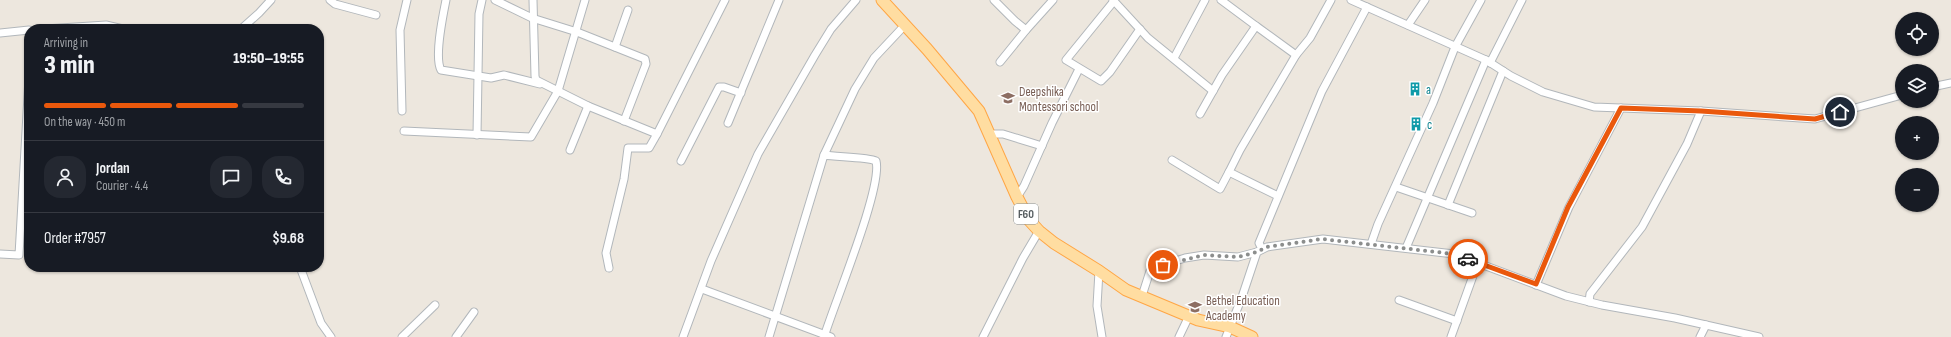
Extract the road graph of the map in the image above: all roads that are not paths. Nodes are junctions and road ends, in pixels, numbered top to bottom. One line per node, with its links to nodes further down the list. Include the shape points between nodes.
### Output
1 (271, 0): 27 (street)
2 (330, 0): 25 (street, via 335,4)
3 (407, 0): 54 (street, via 400,30)
4 (446, 0): 44 (street, via 440,36 441,70)
5 (482, 0): 44 (street, via 479,14)
6 (496, 0): 26 (street)
7 (533, 0): 26 (street)
8 (585, 0): 34 (street)
9 (725, 0): 60 (street)
10 (779, 0): 50 (street)
11 (856, 0): 86 (street, via 831,30 815,55 758,154)
12 (994, 0): 32 (street)
13 (1054, 0): 32 (street)
14 (1205, 0): 39 (street)
15 (1221, 0): 30 (street)
16 (1331, 0): 38 (street, via 1310,38)
17 (1351, 0): 23 (street)
18 (1425, 0): 29 (street)
19 (1481, 0): 37 (street)
20 (1522, 0): 40 (street)
21 (885, 1): 28 (main road, F60)
22 (1114, 1): 31 (street); 42 (street, via 1066,60)
23 (1367, 7): 29 (street); 71 (street, via 1322,91)
24 (628, 10): 36 (street)
25 (376, 15)
26 (532, 18): 34 (street); 47 (street, via 535,76 536,80)
27 (247, 24)
28 (905, 25): 61 (main road, F60, via 978,111); 65 (street, via 874,58 855,89)
29 (1408, 25): 37 (street)
30 (1256, 26): 38 (street); 49 (street)
31 (1140, 29): 39 (street); 42 (street, via 1101,82)
32 (1026, 30): 41 (street)
33 (24, 31): 35 (street)
34 (577, 32): 36 (street); 48 (street)
35 (0, 33)
36 (615, 47): 57 (street, via 646,62)
37 (1456, 47): 40 (street); 70 (street)
38 (1296, 55): 68 (street)
39 (1174, 58): 49 (street)
40 (1488, 61): 43 (street); 73 (street)
41 (1000, 62)
42 (1079, 69): 63 (street)
43 (1503, 71): 53 (street, via 1543,92 1594,107); 74 (street)
44 (478, 77): 47 (street, via 504,75); 62 (street)
45 (1951, 83): 46 (street)
46 (1939, 86)
47 (548, 87): 48 (street)
48 (558, 91): 52 (street); 62 (street, via 531,137)
49 (1213, 91): 56 (street)
50 (741, 93): 58 (street); 67 (street, via 718,87)
51 (1895, 97): 55 (street, via 1815,119)
52 (588, 106): 57 (street); 64 (street)
53 (1621, 108): 55 (street); 85 (street, via 1568,207)
54 (402, 111)
55 (1701, 111): 89 (street, via 1687,144 1642,227 1590,294)
56 (1200, 114)
57 (624, 120): 60 (street)
58 (728, 123)
59 (404, 132): 62 (street)
60 (657, 134): 82 (street, via 648,148 631,147 626,152 624,179 606,253)
61 (990, 134): 63 (street, via 1003,134); 72 (main road, F60)
62 (477, 135)
63 (1042, 146): 72 (street)
64 (570, 150)
65 (824, 155): 92 (street); 98 (street, via 838,158 870,158 876,161 878,168 869,205)
66 (1172, 160): 68 (street, via 1220,189)
67 (681, 161)
68 (1229, 172): 71 (street)
69 (24, 176): 80 (street, via 20,255)
70 (1396, 187): 73 (street); 77 (street)
71 (1278, 196): 79 (street, via 1259,244)
72 (1017, 197): 76 (main road, F60, via 1029,220)
73 (1428, 198): 74 (street); 78 (street)
74 (1448, 205): 75 (street)
75 (1472, 213)
76 (1039, 231): 83 (main road, F60, via 1054,244); 104 (street)
77 (1371, 244): 78 (street); 79 (street, via 1322,239 1267,247)
78 (1406, 248): 81 (street, via 1454,254)
79 (1260, 251): 87 (street, via 1238,257 1204,255 1163,265 1150,271); 96 (street)
80 (0, 254)
81 (1478, 262): 85 (street); 94 (street)
82 (609, 268)
83 (1099, 271): 87 (main road, F60, via 1126,290); 105 (street, via 1097,306)
84 (302, 272): 99 (street, via 321,323)
85 (1536, 284): 89 (street, via 1562,295)
86 (702, 289): 92 (street); 102 (street)
87 (1142, 296): 93 (main road, F60)
88 (1398, 300): 94 (street)
89 (1589, 302): 95 (street)
90 (435, 305): 100 (street)
91 (474, 312): 101 (street)
92 (776, 316): 98 (street); 103 (street)
93 (1188, 316): 96 (main road, F60); 106 (street)
94 (1457, 321): 108 (street)
95 (1706, 325): 97 (street); 109 (street)
96 (1228, 332): 107 (main road, F60)
97 (1736, 334): 110 (street)
98 (827, 336)
99 (331, 337)
100 (402, 337)
101 (456, 337)
102 (683, 337)
103 (769, 337)
104 (983, 337)
105 (1102, 337)
106 (1179, 337)
107 (1252, 337)
108 (1451, 337)
109 (1700, 337)
110 (1759, 337)

